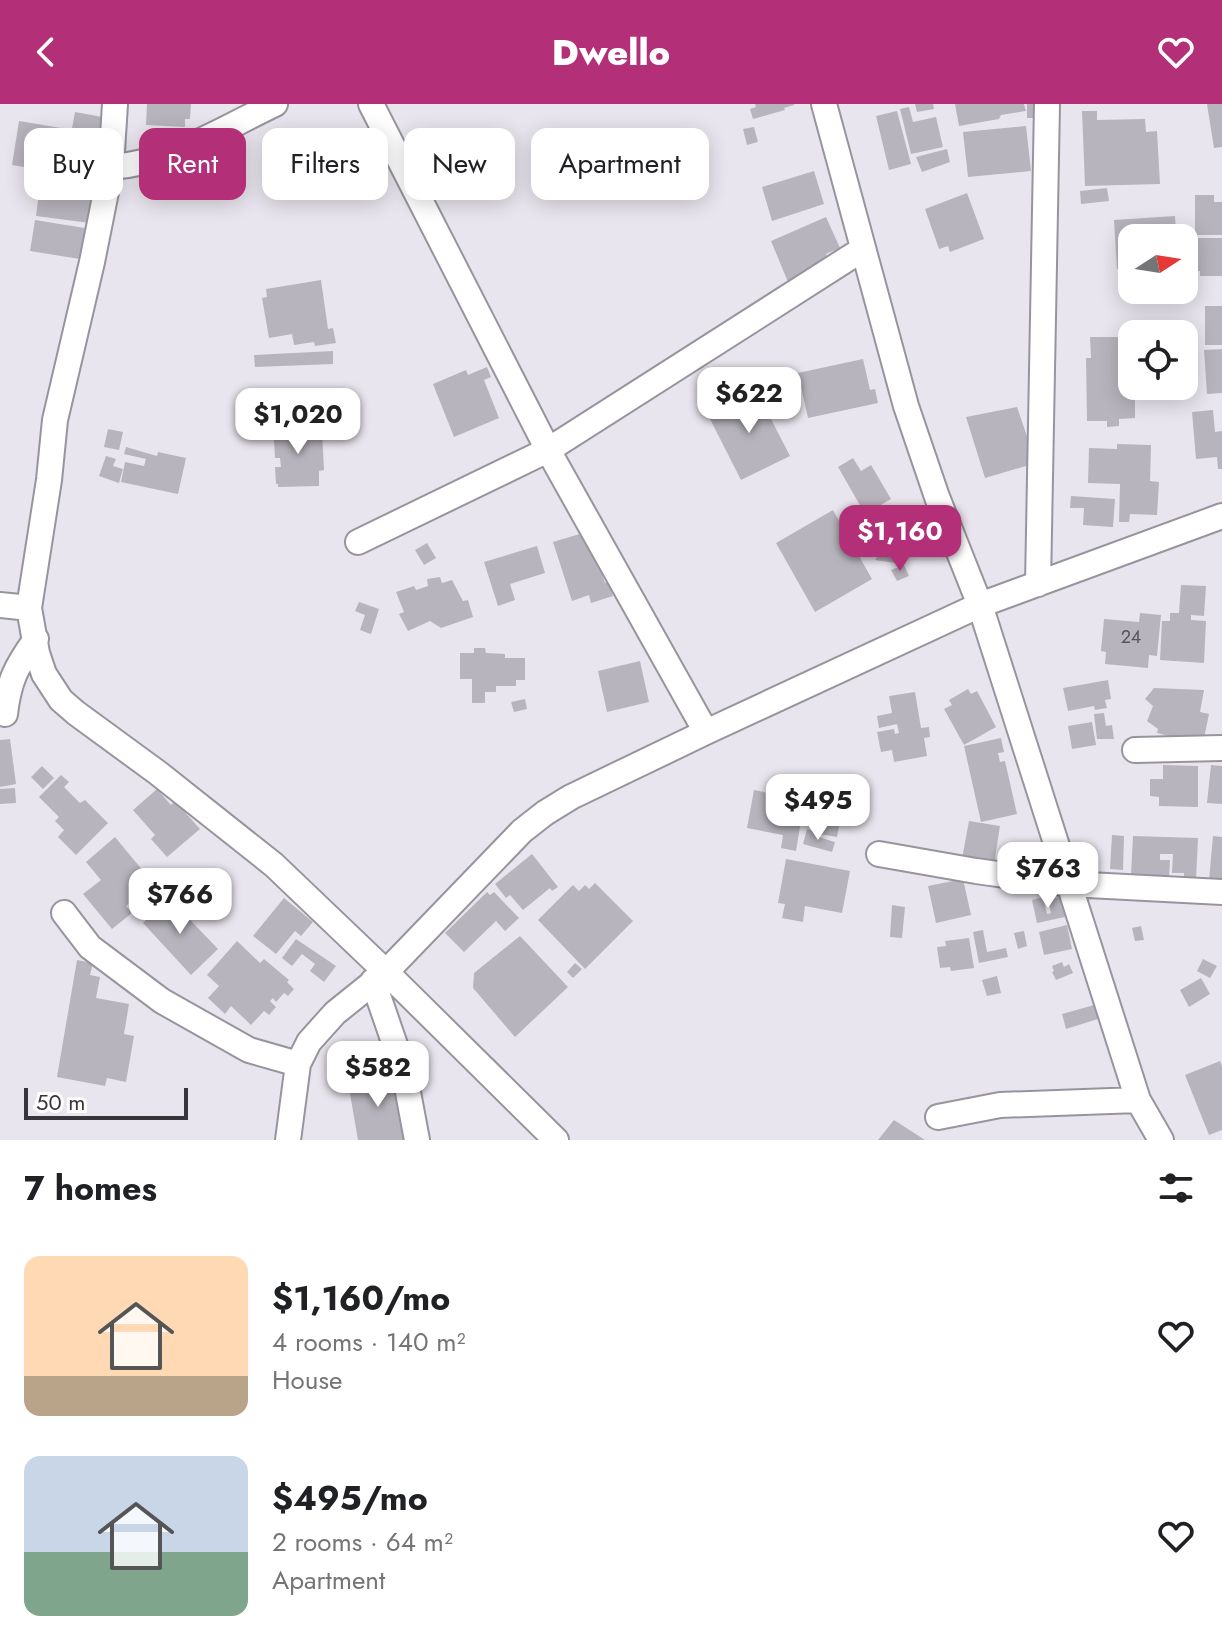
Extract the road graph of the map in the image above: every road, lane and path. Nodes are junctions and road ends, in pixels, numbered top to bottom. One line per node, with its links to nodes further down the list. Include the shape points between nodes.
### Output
1 (115, 104): 6 (street)
2 (275, 104): 7 (street, via 172,154)
3 (371, 104): 10 (street)
4 (824, 104): 9 (street)
5 (1047, 104): 13 (street)
6 (113, 128)
7 (123, 165)
8 (104, 200): 16 (street, via 55,420)
9 (863, 249): 10 (street); 15 (street, via 906,406)
10 (548, 450): 12 (street); 19 (street)
11 (1222, 516): 13 (street)
12 (358, 542)
13 (1038, 584): 15 (street)
14 (0, 605): 16 (street)
15 (980, 605): 19 (street); 23 (street)
16 (29, 608): 17 (street)
17 (36, 639): 18 (street, via 12,678); 26 (street, via 44,674 61,700 274,865)
18 (5, 714)
19 (706, 732): 26 (street, via 533,821)
20 (1222, 748): 21 (street)
21 (1135, 750)
22 (879, 854): 23 (street)
23 (1069, 884): 24 (street); 28 (street)
24 (1222, 892)
25 (64, 913): 27 (street, via 90,947 162,1001 249,1050)
26 (380, 976): 27 (street, via 323,1025); 31 (street); 32 (street)
27 (298, 1064): 30 (street)
28 (1138, 1100): 29 (street, via 1000,1105); 33 (street)
29 (938, 1117)
30 (288, 1140)
31 (417, 1140)
32 (556, 1140)
33 (1161, 1140)

